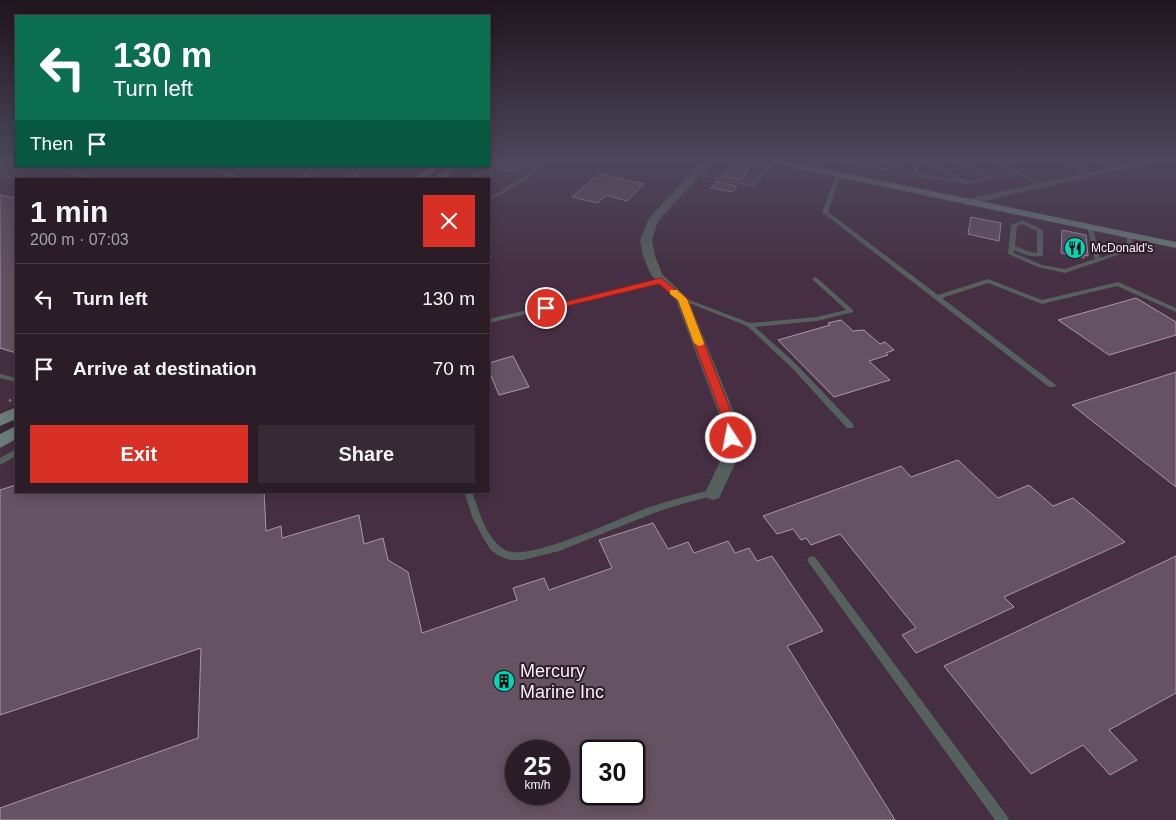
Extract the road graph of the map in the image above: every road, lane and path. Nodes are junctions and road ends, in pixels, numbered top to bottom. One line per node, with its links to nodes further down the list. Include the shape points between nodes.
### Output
1 (672, 199): 13 (street, via 648,230 647,249)
2 (830, 199): 14 (lane, via 825,212)
3 (955, 199): 5 (main road)
4 (979, 199): 5 (street)
5 (967, 202): 6 (main road)
6 (1023, 218): 7 (main road); 10 (lane, via 1014,225); 10 (lane, via 1040,230 1040,255)
7 (1090, 227): 8 (main road); 11 (lane)
8 (1130, 235): 9 (main road); 11 (lane, via 1129,250)
9 (1176, 245)
10 (1012, 247): 11 (lane, via 1011,254 1040,266 1065,271)
11 (1098, 260)
12 (815, 279): 18 (lane, via 851,311 817,319)
13 (661, 280): 15 (street); 17 (lane)
14 (937, 297): 16 (lane, via 988,281 1042,302 1118,284); 21 (lane)
15 (682, 299): 18 (lane); 29 (street, via 730,422 732,453)
16 (1176, 310)
17 (490, 321)
18 (749, 325): 24 (lane, via 794,366)
19 (0, 376): 20 (lane)
20 (15, 380)
21 (1052, 385)
22 (15, 413): 23 (main road)
23 (0, 421)
24 (850, 426)
25 (15, 433): 26 (main road)
26 (0, 442)
27 (15, 453): 28 (lane)
28 (0, 462)
29 (713, 492): 30 (lane, via 687,498 531,555 510,556 496,548 479,523)
30 (469, 493)
31 (812, 560): 32 (lane)
32 (1003, 820)

